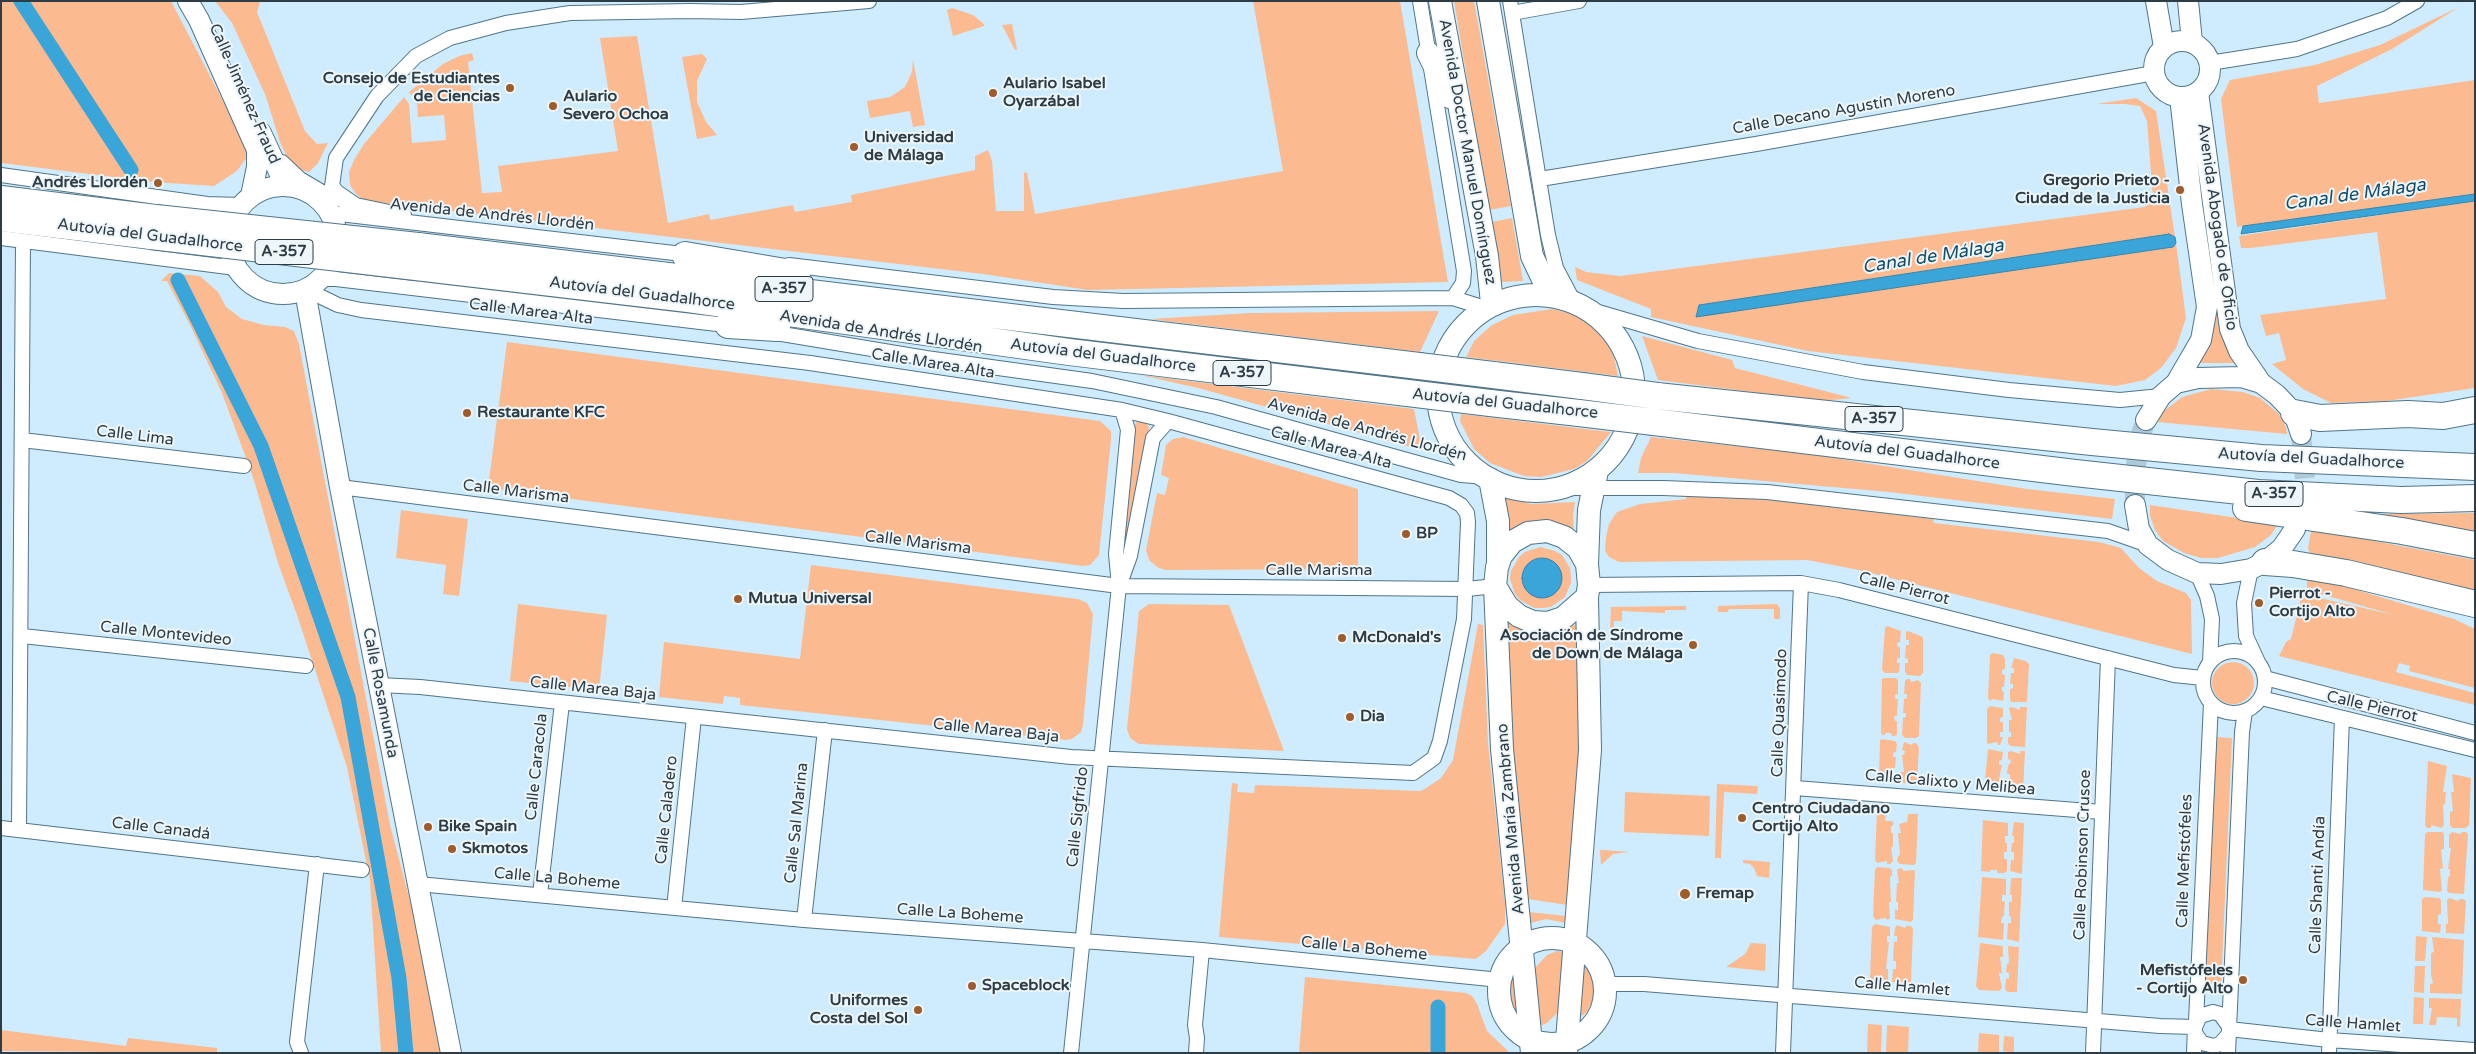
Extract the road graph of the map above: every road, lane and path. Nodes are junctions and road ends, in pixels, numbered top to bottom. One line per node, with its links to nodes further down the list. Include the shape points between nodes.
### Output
1 (188, 1): 24 (main road, Calle Jiménez Fraud, via 257,150 257,167)
2 (200, 1): 19 (main road, Calle Jiménez Fraud)
3 (869, 1): 25 (street, via 741,12 570,13 506,23 450,38 416,56 377,96 336,158 332,173 334,189)
4 (1420, 1): 14 (street, Avenida Doctor Manuel Domínguez)
5 (1440, 1): 18 (main road, Avenida Doctor Manuel Domínguez)
6 (1488, 1): 36 (main road, via 1532,256)
7 (1579, 1): 11 (street)
8 (2156, 1): 13 (main road)
9 (2188, 1): 12 (main road)
10 (2417, 1): 15 (street, via 2387,18 2297,49)
11 (1511, 7): 21 (street)
12 (2192, 42): 13 (main road, via 2178,40); 15 (main road, via 2204,51)
13 (2164, 47): 16 (main road, via 2155,62)
14 (1428, 53): 18 (main road); 38 (street, Avenida Doctor Manuel Domínguez, via 1464,271 1462,283)
15 (2210, 63): 17 (main road, via 2210,77)
16 (2154, 73): 17 (main road, via 2167,92); 21 (street, Calle Decano Agustín Moreno)
17 (2189, 94): 45 (main road, Avenida Abogado de Oficio, via 2230,329 2239,351); 46 (main road, Avenida Abogado de Oficio, via 2192,204 2207,307 2201,340)
18 (1463, 123): 39 (main road, Avenida Doctor Manuel Domínguez, via 1487,256)
19 (258, 127): 22 (main road, Calle Jiménez Fraud, via 279,172); 25 (street, via 291,173 327,195)
20 (1, 175): 24 (street, via 199,203)
21 (1540, 179): 40 (street, via 1556,268)
22 (290, 186): 24 (main road, via 268,188); 26 (main road, via 309,192)
23 (1, 199): 28 (highway, Autovía del Guadalhorce / A-357)
24 (246, 200): 34 (main road, via 230,226 229,250)
25 (356, 205): 29 (street)
26 (331, 214): 29 (street, Avenida de Andrés Llordén); 35 (main road, via 336,225 337,252 334,262)
27 (1, 218): 28 (highway, Autovía del Guadalhorce / A-357)
28 (154, 227): 33 (highway, Autovía del Guadalhorce / A-357, bridge)
29 (483, 232): 32 (street, Avenida de Andrés Llordén)
30 (1, 238): 31 (street)
31 (23, 241): 34 (street); 54 (street)
32 (685, 254): 38 (street, Avenida de Andrés Llordén, via 1053,298 1123,301); 43 (highway)
33 (417, 256): 43 (highway, Autovía del Guadalhorce / A-357); 44 (highway, Autovía del Guadalhorce / A-357, via 688,299)
34 (236, 268): 37 (main road, via 253,286)
35 (311, 287): 37 (main road); 41 (street, Avenida de Andrés Llordén, via 336,279); 42 (main road, Calle Rosamunda); 48 (street, Calle Marea Alta, via 338,304 362,310 810,363)
36 (1550, 294): 39 (main road, via 1517,295); 40 (main road)
37 (276, 296): 42 (main road, Calle Rosamunda, via 297,310)
38 (1453, 298): 39 (street, Avenida de Andrés Llordén)
39 (1488, 305): 60 (main road, via 1468,322 1452,344 1441,374 1440,391 1443,414 1457,446 1473,467)
40 (1581, 305): 46 (street, via 1698,341 1863,372 2120,400); 61 (main road, via 1616,337 1624,353 1631,387 1632,410 1628,426)
41 (728, 325): 44 (highway, via 1002,350); 60 (street, Avenida de Andrés Llordén, via 926,358 1092,380 1216,407 1461,475)
42 (312, 333): 62 (main road, Calle Rosamunda)
43 (1150, 334): 57 (highway, Autovía del Guadalhorce / A-357, bridge, via 1657,396 2072,440 2261,458)
44 (1069, 352): 59 (highway, Autovía del Guadalhorce / A-357, bridge)
45 (2261, 383): 46 (main road, via 2241,377 2218,376 2198,378); 53 (main road, via 2277,395)
46 (2169, 390): 51 (main road, Avenida Abogado de Oficio)
47 (2475, 398): 50 (highway)
48 (1122, 410): 52 (street, Calle Marea Alta); 74 (street, Calle Sigfrido, via 1128,430 1116,554)
49 (2475, 410): 50 (highway, via 2443,416)
50 (2408, 414): 53 (highway, via 2320,418)
51 (2146, 420)
52 (1168, 421): 74 (street, Calle Sigfrido, via 1153,438 1130,556); 75 (street, Calle Marea Alta, via 1449,498 1467,513)
53 (2297, 423)
54 (22, 440): 56 (street, Calle Lima); 78 (street)
55 (2475, 456): 57 (highway)
56 (244, 466)
57 (2436, 466): 58 (highway, Autovía del Guadalhorce / A-357)
58 (2475, 467)
59 (2075, 474): 63 (highway, Autovía del Guadalhorce / A-357, via 2268,494 2362,499); 67 (highway, via 2116,489 2402,531)
60 (1488, 478): 61 (main road, via 1509,488 1527,491 1566,488); 70 (main road, Avenida María Zambrano, via 1498,521)
61 (1595, 479): 66 (street, via 1767,492 2108,531); 71 (main road, via 1589,510)
62 (340, 487): 74 (street, Calle Marisma); 84 (main road, Calle Rosamunda)
63 (2475, 498)
64 (2135, 505): 66 (main road, via 2139,529)
65 (2295, 529): 68 (main road, via 2282,548)
66 (2148, 545): 69 (main road, via 2168,560)
67 (2475, 545)
68 (2258, 566): 69 (main road, via 2221,574); 73 (highway, via 2292,564); 82 (street, via 2244,603 2246,636)
69 (2197, 573): 80 (street, via 2207,596 2212,620)
70 (1496, 576): 71 (main road, via 1507,606 1533,622 1548,623 1563,618); 71 (main road, via 1501,556 1512,542 1528,533 1547,531 1564,537 1578,548); 75 (street, Calle Marisma); 107 (main road, Avenida María Zambrano, via 1502,749)
71 (1588, 582): 72 (street, Calle Pierrot); 106 (main road, via 1590,750)
72 (1801, 583): 79 (street, Calle Pierrot); 95 (street, Calle Quasimodo)
73 (2392, 584): 76 (highway); 77 (highway)
74 (1119, 586): 75 (street, Calle Marisma); 94 (street, Calle Sigfrido)
75 (1467, 589): 94 (street, Calle Marea Baja, via 1440,742 1434,758 1413,773)
76 (2475, 604)
77 (2475, 617)
78 (22, 636): 81 (street, Calle Montevideo); 98 (street)
79 (2108, 658): 83 (street, Calle Pierrot, via 2174,675); 96 (street, Calle Robinson Crusoe)
80 (2210, 662): 82 (street, via 2227,652 2237,652 2246,654); 83 (street)
81 (306, 666)
82 (2263, 673): 85 (street); 92 (street, Calle Pierrot)
83 (2203, 678): 87 (street, via 2204,691)
84 (379, 685): 86 (street, Calle Marea Baja); 101 (main road, Calle Rosamunda)
85 (2261, 698): 88 (street); 90 (street, Calle Pierrot)
86 (562, 703): 89 (street, Calle Marea Baja); 102 (street, Calle Caracola)
87 (2211, 703): 88 (street, via 2232,713); 113 (street, Calle Mefistófeles)
88 (2245, 711): 114 (street)
89 (694, 717): 91 (street, Calle Marea Baja); 103 (street, Calle Caladero)
90 (2342, 718): 93 (street, Calle Pierrot); 116 (street, Calle Shanti Andía)
91 (825, 730): 94 (street, Calle Marea Baja); 104 (street, Calle Sal Marina)
92 (2475, 733)
93 (2475, 750)
94 (1102, 759): 105 (street, Calle Sigfrido)
95 (1795, 788): 96 (street, Calle Calixto y Melibea); 111 (street, Calle Quasimodo)
96 (2102, 812): 112 (street, Calle Robinson Crusoe)
97 (1, 828): 98 (street, Calle Canadá)
98 (19, 830): 99 (street, Calle Canadá)
99 (317, 864): 100 (street, Calle Canadá); 119 (street, via 297,1042)
100 (362, 870)
101 (418, 884): 102 (street, Calle La Boheme); 120 (main road, Calle Rosamunda)
102 (540, 895): 103 (street, Calle La Boheme)
103 (674, 908): 104 (street, Calle La Boheme)
104 (804, 920): 105 (street, Calle La Boheme)
105 (1082, 940): 108 (street, Calle La Boheme); 121 (street, Calle Sigfrido)
106 (1573, 942): 107 (main road, via 1547,938); 110 (main road, via 1589,952 1600,967); 117 (main road)
107 (1523, 947): 109 (main road, via 1505,967); 115 (main road, Avenida María Zambrano)
108 (1202, 950): 109 (street, Calle La Boheme); 122 (street, via 1195,1025)
109 (1500, 980): 115 (main road, via 1499,994 1508,1021)
110 (1606, 984): 111 (street, Calle Hamlet); 117 (main road, via 1601,1015 1592,1028)
111 (1785, 995): 112 (street, Calle Hamlet); 123 (street, Calle Quasimodo)
112 (2094, 1020): 113 (street, Calle Hamlet); 124 (street, Calle Robinson Crusoe)
113 (2195, 1027): 114 (street, via 2206,1012 2213,1012 2220,1014); 114 (street, via 2202,1043 2214,1046 2220,1044); 125 (street, Calle Mefistófeles)
114 (2228, 1030): 116 (street, Calle Hamlet); 126 (street)
115 (1531, 1046): 117 (main road, via 1547,1044)
116 (2329, 1046): 118 (street, Calle Hamlet)
117 (1565, 1048)
118 (2475, 1050)
119 (301, 1053)
120 (451, 1053)
121 (1071, 1053)
122 (1196, 1053)
123 (1783, 1053)
124 (2093, 1053)
125 (2194, 1053)
126 (2228, 1053)

